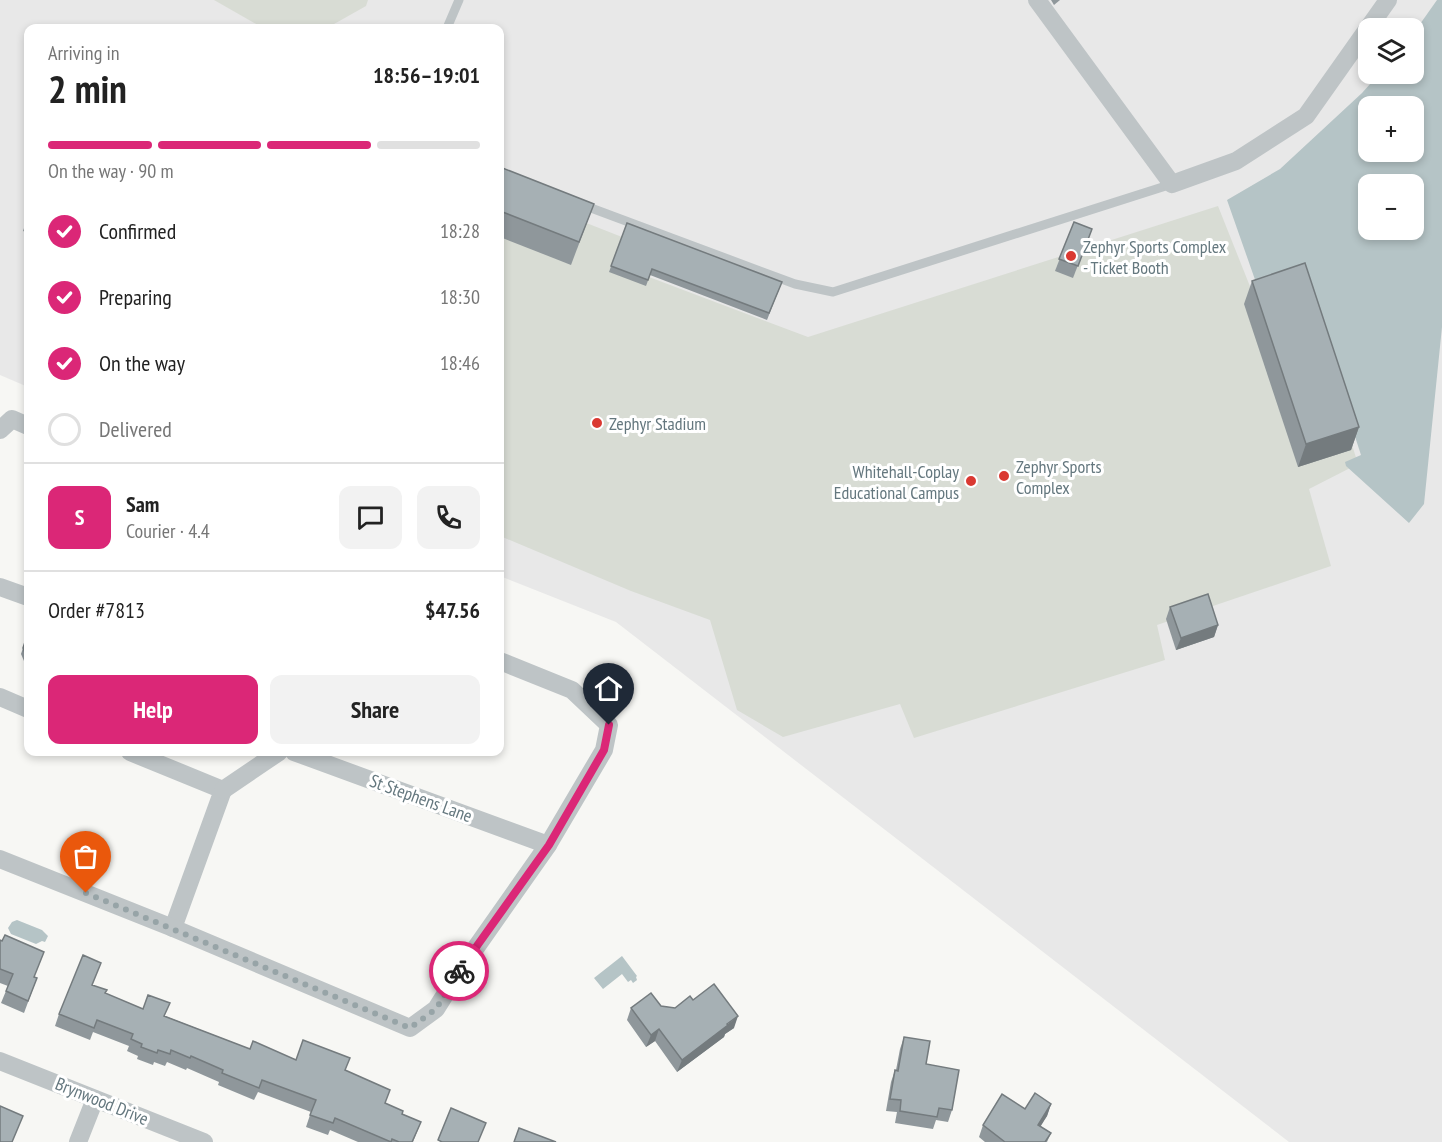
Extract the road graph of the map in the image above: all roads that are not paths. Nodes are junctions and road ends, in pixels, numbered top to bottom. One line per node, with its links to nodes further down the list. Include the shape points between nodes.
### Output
1 (459, 0): 4 (lane)
2 (1037, 0): 5 (street)
3 (1388, 0): 5 (street, via 1306,116 1236,161)
4 (449, 24)
5 (1172, 184): 6 (lane, via 833,292 795,284)
6 (578, 203)
7 (24, 424): 8 (street, via 12,419)
8 (0, 430)
9 (0, 587): 10 (street)
10 (24, 596)
11 (504, 663): 18 (street, via 572,690 609,725 604,750)
12 (0, 698): 13 (street)
13 (24, 707)
14 (140, 756): 17 (street)
15 (273, 756): 17 (street)
16 (305, 756): 18 (street, St Stephens Lane)
17 (223, 790): 20 (street)
18 (549, 845): 20 (street, via 436,1009 410,1028)
19 (0, 859): 20 (street)
20 (173, 927)
21 (0, 1061): 22 (street, Brynwood Drive)
22 (96, 1099): 23 (street); 24 (street, Brynwood Drive)
23 (78, 1142)
24 (204, 1142)

